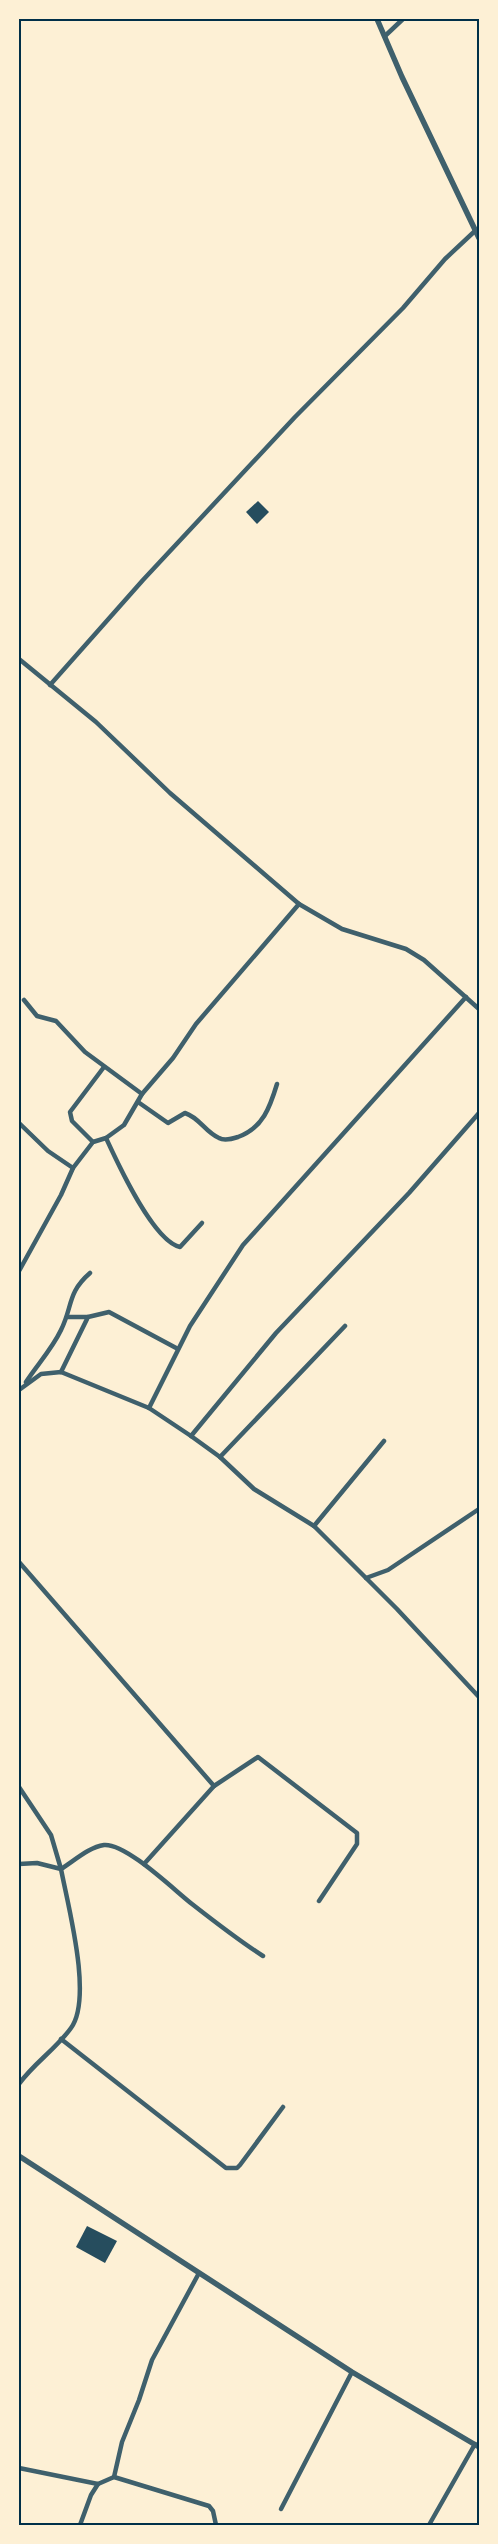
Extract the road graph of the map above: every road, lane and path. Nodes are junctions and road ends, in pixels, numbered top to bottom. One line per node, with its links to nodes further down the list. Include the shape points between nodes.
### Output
1 (377, 19): 3 (street)
2 (403, 19): 3 (street)
3 (384, 36): 4 (street)
4 (476, 230): 5 (street); 7 (street, via 289,424)
5 (479, 238)
6 (19, 658): 7 (street)
7 (50, 685): 8 (street, via 96,722 170,793)
8 (299, 904): 9 (street, via 342,929 406,949 424,960); 14 (street, via 196,1024 173,1058)
9 (466, 997): 11 (street); 27 (street, via 243,1245 204,1302)
10 (24, 1000): 12 (street, via 37,1016 56,1021)
11 (479, 1009)
12 (104, 1067): 14 (street); 19 (street, via 70,1112 72,1121)
13 (276, 1084): 15 (street, via 266,1114 252,1130 232,1139 219,1138 197,1118 186,1113 168,1123)
14 (142, 1094): 15 (street)
15 (138, 1102): 18 (street, via 124,1125)
16 (479, 1113): 32 (street, via 409,1193 276,1333)
17 (19, 1123): 20 (street, via 48,1151)
18 (106, 1138): 19 (street); 21 (street, via 126,1181 155,1226 174,1246 180,1248 185,1245)
19 (92, 1142): 20 (street)
20 (74, 1168): 22 (street)
21 (202, 1223)
22 (19, 1271)
23 (90, 1273): 24 (street, via 72,1293)
24 (67, 1317): 25 (street); 29 (street)
25 (88, 1317): 27 (street, via 109,1312); 28 (street)
26 (344, 1326): 34 (street)
27 (178, 1349): 31 (street)
28 (61, 1372): 29 (street, via 41,1374); 31 (street)
29 (25, 1384): 30 (street)
30 (19, 1390)
31 (149, 1408): 32 (street)
32 (190, 1436): 34 (street)
33 (384, 1441): 36 (street)
34 (220, 1457): 36 (street, via 254,1489)
35 (479, 1509): 38 (street, via 388,1570)
36 (314, 1526): 38 (street)
37 (19, 1562): 40 (street)
38 (366, 1578): 39 (street)
39 (479, 1697)
40 (214, 1786): 43 (street); 45 (street, via 258,1757 357,1833 357,1844)
41 (19, 1787): 44 (street, via 51,1835)
42 (19, 1864): 44 (street, via 37,1863)
43 (144, 1864): 44 (street, via 106,1845 95,1847); 46 (street)
44 (61, 1869): 47 (street, via 81,2001 78,2016)
45 (319, 1901)
46 (263, 1956)
47 (61, 2039): 48 (street, via 31,2067); 49 (street, via 226,2168 240,2165)
48 (19, 2084)
49 (283, 2107)
50 (19, 2156): 51 (street)
51 (199, 2273): 52 (street); 55 (street, via 152,2360 122,2442)
52 (352, 2372): 53 (street); 57 (street)
53 (477, 2445): 60 (street)
54 (19, 2468): 56 (street)
55 (114, 2477): 56 (street); 59 (street, via 209,2506)
56 (98, 2484): 58 (street)
57 (281, 2509)
58 (80, 2525)
59 (216, 2525)
60 (428, 2525)

